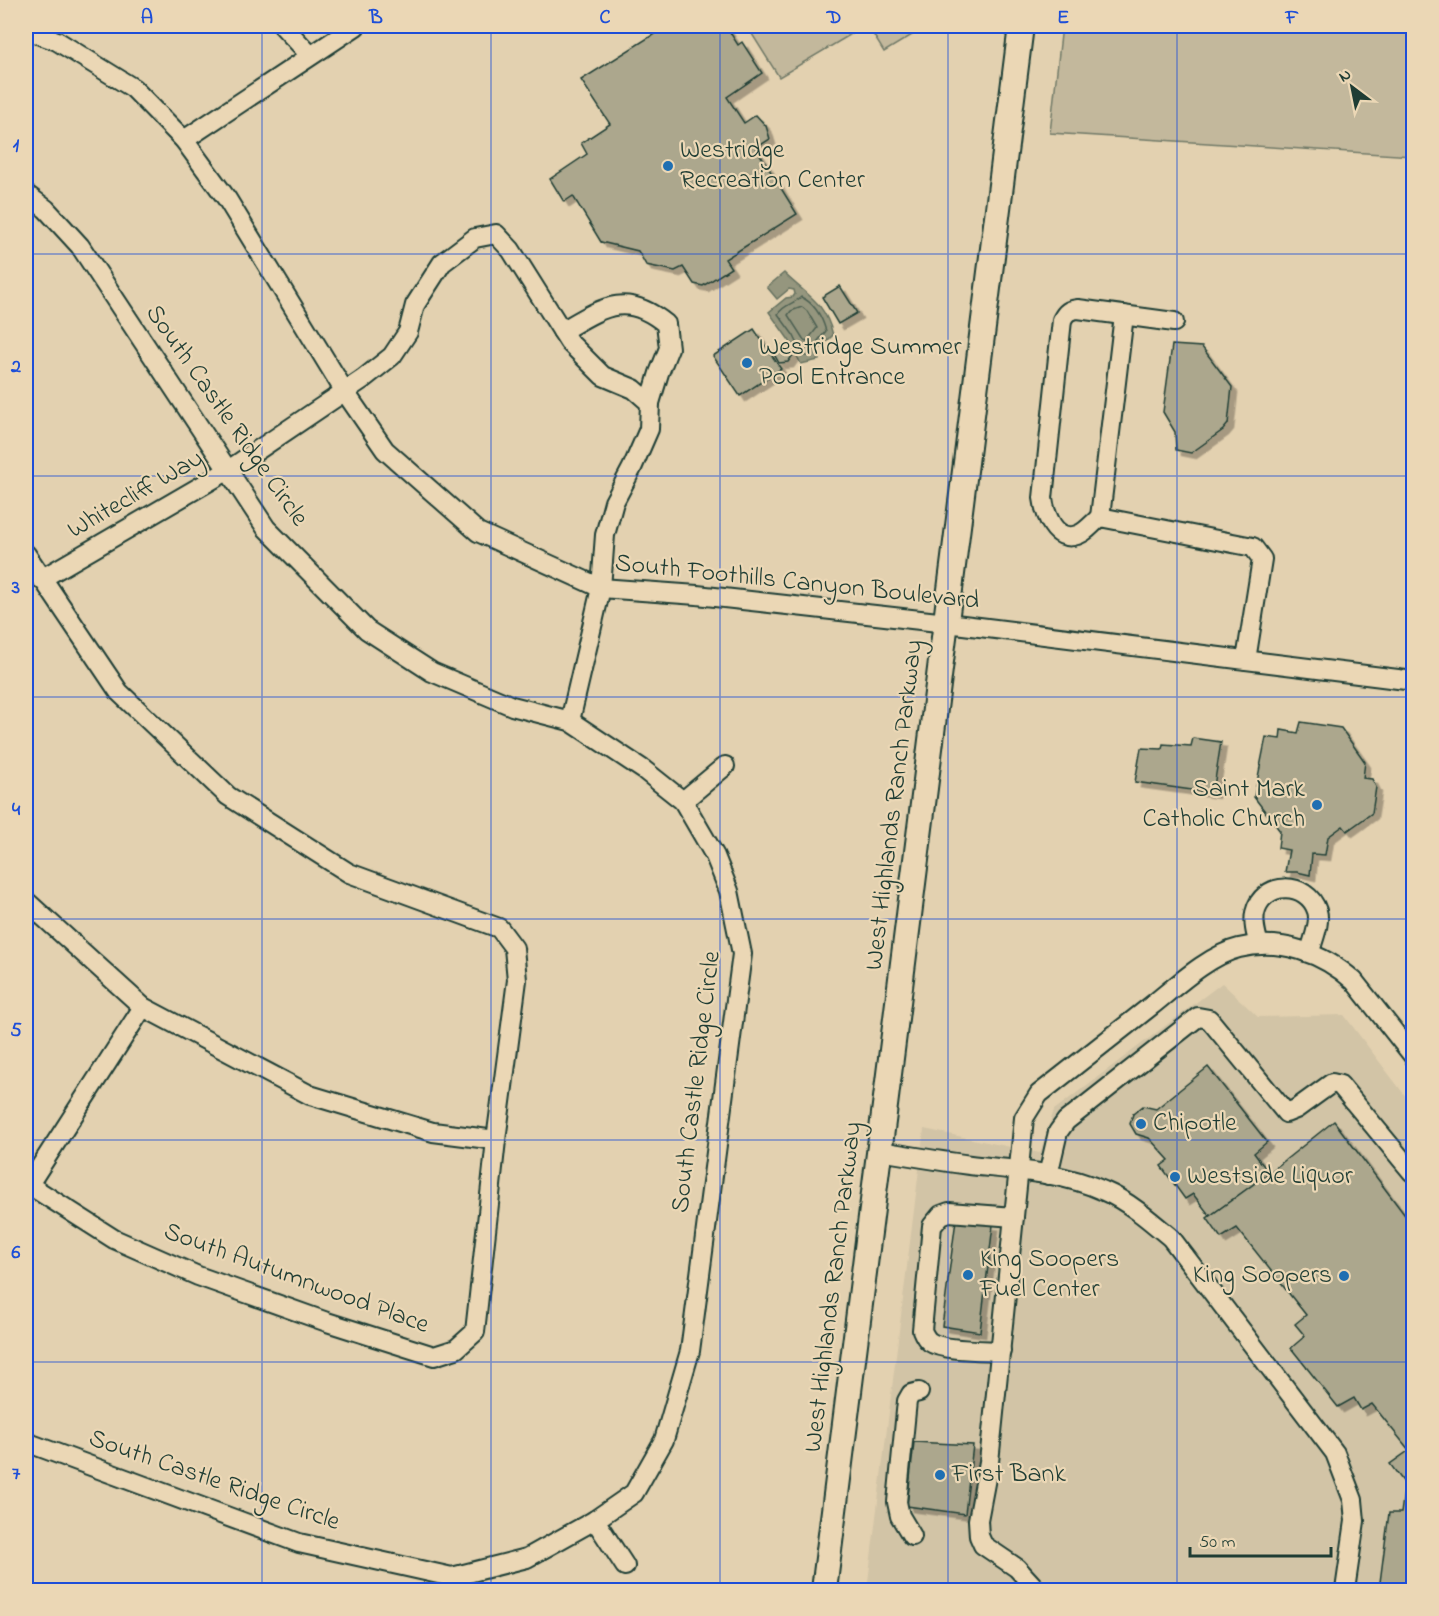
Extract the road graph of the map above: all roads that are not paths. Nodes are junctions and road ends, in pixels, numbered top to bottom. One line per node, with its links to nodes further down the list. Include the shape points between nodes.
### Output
1 (283, 26): 5 (street)
2 (356, 26): 5 (street)
3 (1021, 26): 18 (main road, West Highlands Ranch Parkway)
4 (26, 30): 6 (street, South Foothills Canyon Boulevard, via 57,41 133,88)
5 (310, 55): 6 (street)
6 (184, 140): 11 (street, South Foothills Canyon Boulevard, via 227,199)
7 (26, 194): 13 (street, South Castle Ridge Circle, via 46,209 80,246)
8 (1124, 315): 9 (street); 14 (street); 14 (street, via 1071,309 1062,320 1043,498 1045,512 1057,532 1069,537 1080,535)
9 (1174, 322)
10 (562, 331): 11 (street, Whitecliff Way, via 511,250 496,234 475,238 442,263 416,305 408,332 392,356); 12 (street, via 603,376 634,389); 12 (street, via 595,311 621,303 652,312 666,324 669,348)
11 (345, 392): 13 (street, Whitecliff Way); 17 (street, South Foothills Canyon Boulevard, via 385,450 478,532)
12 (650, 403): 17 (street, via 649,429 614,502 604,535)
13 (227, 471): 16 (street, Whitecliff Way); 21 (street, South Castle Ridge Circle, via 266,528 367,630 432,672 512,706)
14 (1100, 518): 19 (street, via 1253,547 1262,559)
15 (26, 554): 16 (street)
16 (41, 579): 29 (street, via 119,692 228,796 349,873 499,928 514,948 517,980)
17 (601, 588): 18 (street, South Foothills Canyon Boulevard); 21 (street)
18 (947, 623): 19 (street, South Foothills Canyon Boulevard); 30 (main road, West Highlands Ranch Parkway)
19 (1246, 660): 20 (street, South Foothills Canyon Boulevard)
20 (1413, 681)
21 (570, 721): 23 (street, South Castle Ridge Circle)
22 (724, 766): 23 (street)
23 (683, 801): 39 (street, South Castle Ridge Circle, via 715,856 729,891 742,954 690,1351 664,1440 634,1493)
24 (26, 901): 27 (street)
25 (1259, 945): 26 (street); 26 (street, via 1254,922 1258,904 1278,888 1294,888 1308,896 1318,911); 31 (street, via 1214,958 1039,1094 1024,1118)
26 (1310, 952): 28 (street, via 1354,981)
27 (143, 1007): 29 (street, via 310,1095 433,1132); 34 (street)
28 (1413, 1057)
29 (496, 1140): 34 (street, South Autumnwood Place, via 475,1332 456,1348 434,1356 198,1276 114,1239)
30 (880, 1150): 31 (street); 43 (main road, West Highlands Ranch Parkway)
31 (1019, 1171): 33 (street); 35 (street)
32 (1412, 1173): 33 (street, via 1340,1086 1332,1083 1286,1113 1209,1019 1198,1017 1066,1121 1058,1132)
33 (1048, 1175): 45 (street, via 1107,1192 1171,1238 1335,1453 1353,1500 1355,1521)
34 (26, 1185)
35 (1014, 1217): 36 (street); 36 (street, via 949,1212 932,1226 922,1330 925,1336 931,1343 945,1347)
36 (1001, 1351): 44 (street, via 979,1536 983,1545 1017,1568)
37 (919, 1392): 40 (street, via 907,1401 897,1502)
38 (26, 1442): 42 (street, South Castle Ridge Circle, via 299,1543)
39 (595, 1520): 41 (street); 42 (street, South Castle Ridge Circle, via 527,1558)
40 (912, 1536)
41 (625, 1566)
42 (453, 1584)
43 (824, 1590)
44 (1037, 1590)
45 (1345, 1590)

